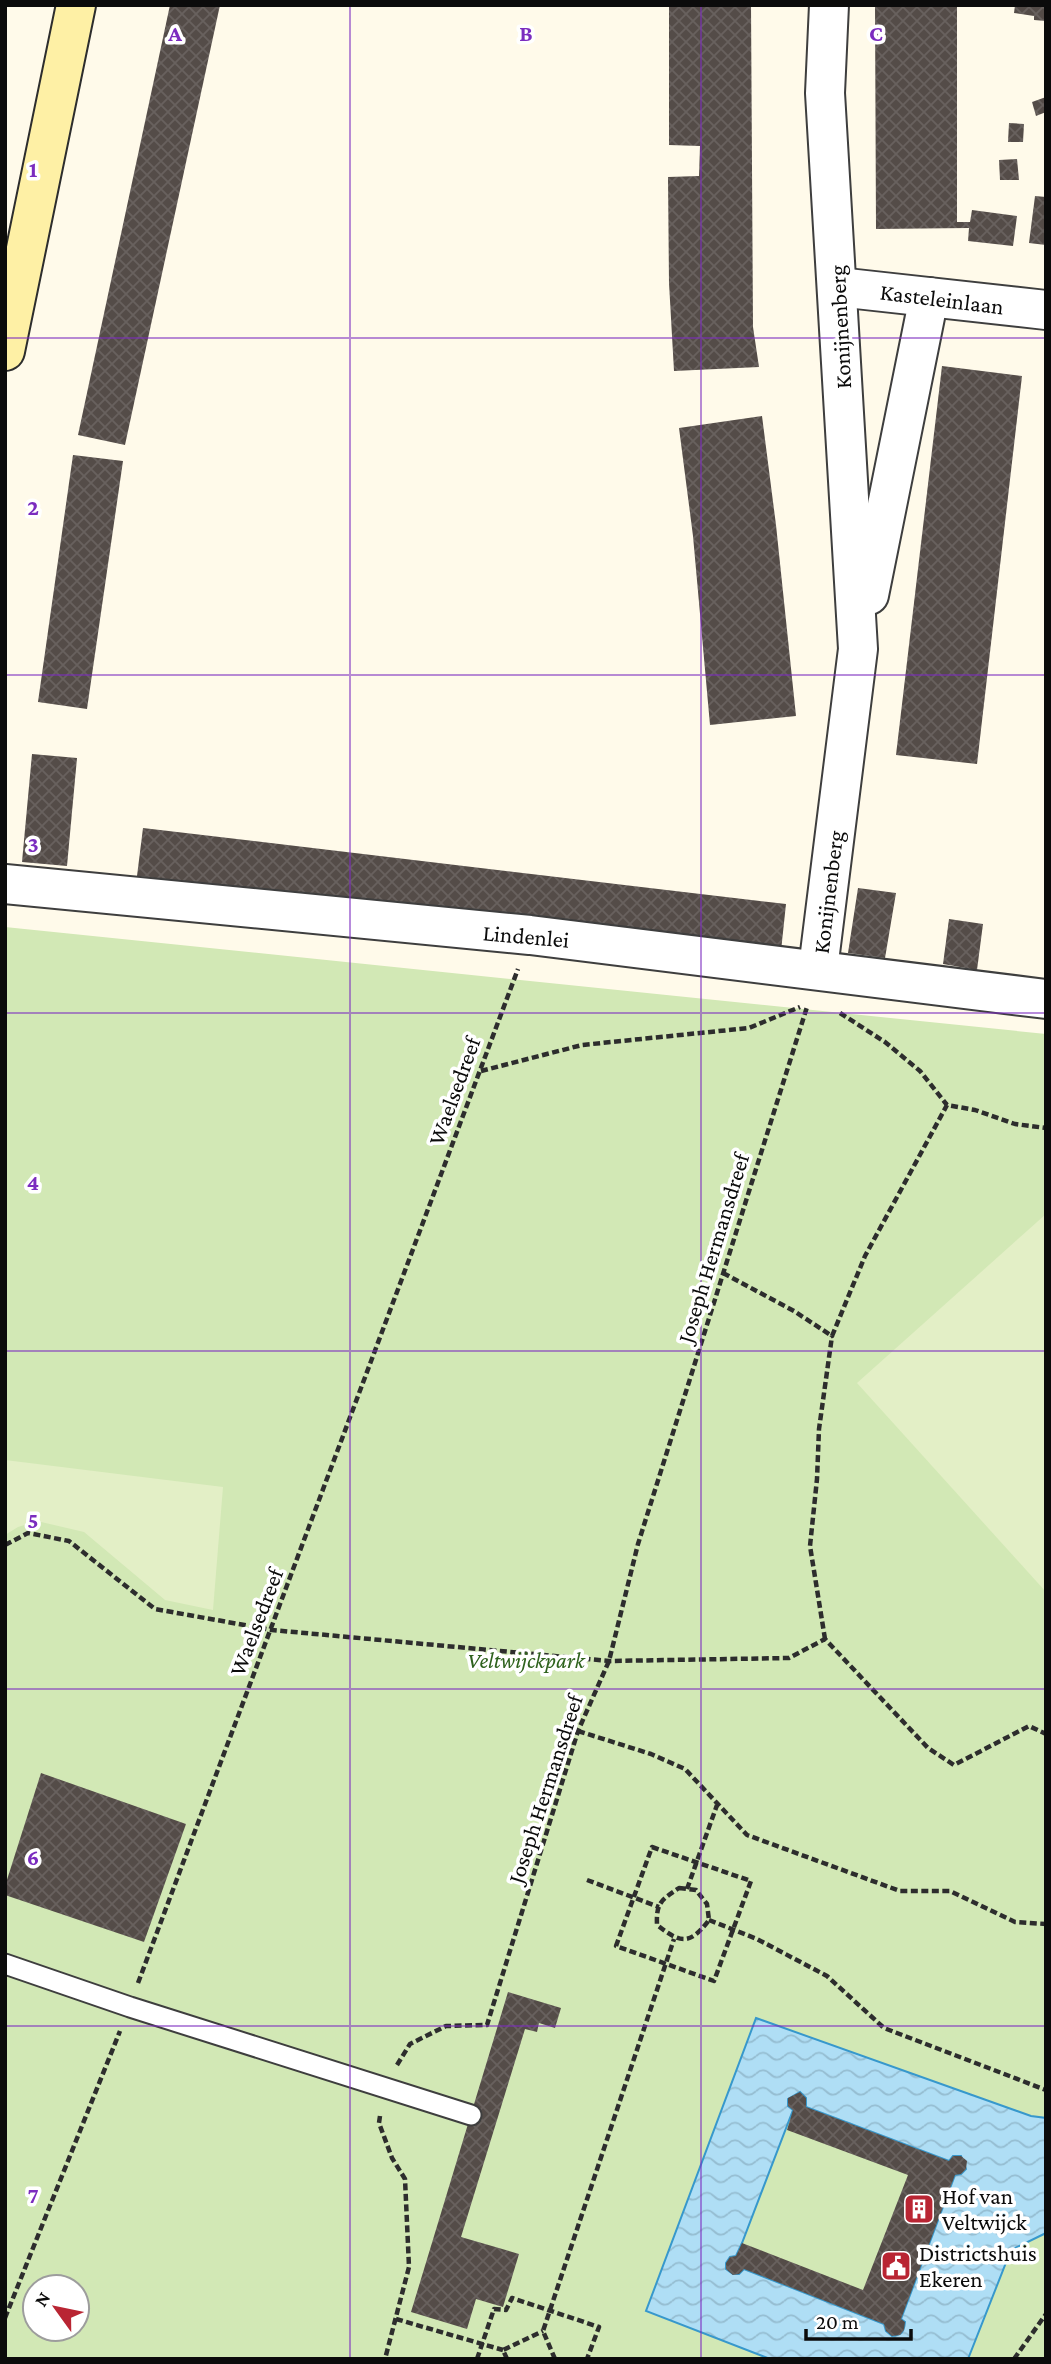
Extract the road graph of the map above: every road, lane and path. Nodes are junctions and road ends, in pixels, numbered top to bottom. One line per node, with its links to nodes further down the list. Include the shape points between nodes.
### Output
1 (76, 5): 6 (street)
2 (828, 5): 3 (street, Konijnenberg, via 825,93)
3 (838, 287): 4 (street, Kasteleinlaan); 7 (street, Konijnenberg)
4 (929, 297): 5 (street, Kasteleinlaan); 7 (street, Konijnenberg)
5 (1046, 310)
6 (5, 351)
7 (858, 649): 10 (street, Konijnenberg)
8 (5, 884): 9 (street, Lindenlei)
9 (530, 935): 10 (street, Lindenlei); 12 (path, Waelsedreef)
10 (812, 989): 11 (street, Lindenlei); 12 (path, via 749,1028 582,1045); 13 (path, via 920,1071); 15 (path, Joseph Hermansdreef)
11 (1046, 999)
12 (480, 1071): 18 (path, Waelsedreef)
13 (947, 1105): 14 (path); 16 (path, via 849,1290)
14 (1046, 1128)
15 (723, 1273): 16 (path); 20 (path, Joseph Hermansdreef, via 638,1545)
16 (832, 1336): 19 (path, via 810,1546)
17 (5, 1545): 18 (path, via 28,1533 69,1541 155,1609)
18 (272, 1630): 20 (path); 35 (path, Waelsedreef)
19 (825, 1639): 20 (path, via 789,1658); 22 (path, via 928,1748 954,1765 1029,1726)
20 (609, 1661): 21 (path, Joseph Hermansdreef)
21 (578, 1731): 23 (path, via 685,1769); 36 (path, Joseph Hermansdreef, via 487,2025 446,2026 410,2044)
22 (1046, 1734)
23 (717, 1805): 24 (path); 30 (path, via 747,1835 900,1891 950,1891 1015,1922)
24 (698, 1863): 26 (path); 27 (path, via 652,1847); 31 (path, via 751,1881)
25 (587, 1880): 27 (path)
26 (687, 1889): 28 (path, via 679,1888); 29 (path, via 696,1890 707,1904)
27 (633, 1899): 28 (path); 34 (path, via 616,1947)
28 (659, 1907): 32 (path, via 657,1925)
29 (709, 1920): 31 (path); 32 (path, via 688,1939)
30 (1046, 1924)
31 (733, 1930): 34 (path, via 714,1981); 37 (path, via 827,1976 884,2028)
32 (674, 1939): 34 (path)
33 (5, 1964): 35 (lane)
34 (665, 1964): 39 (path)
35 (130, 2007): 36 (lane); 41 (path, Waelsedreef)
36 (384, 2086): 38 (lane); 42 (path, Joseph Hermansdreef, via 379,2123 405,2179 409,2267)
37 (1046, 2090)
38 (471, 2115)
39 (550, 2310): 43 (path); 44 (path, via 512,2298 506,2310 494,2309); 50 (path, via 599,2327)
40 (1046, 2314): 51 (path)
41 (5, 2318)
42 (396, 2319): 44 (path); 46 (path, Joseph Hermansdreef)
43 (543, 2330): 45 (path); 49 (path)
44 (482, 2344): 45 (path); 47 (path)
45 (503, 2350): 48 (path)
46 (385, 2359)
47 (477, 2359)
48 (507, 2359)
49 (555, 2359)
50 (587, 2359)
51 (1014, 2359)

